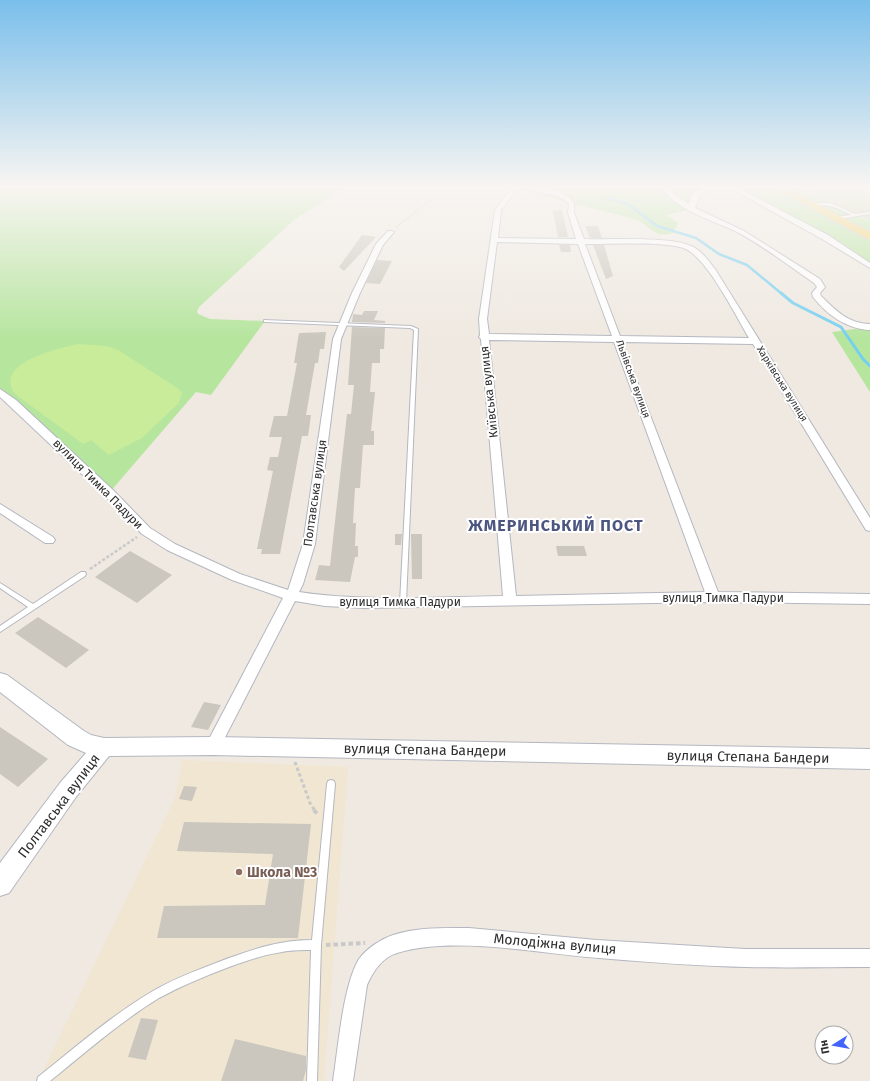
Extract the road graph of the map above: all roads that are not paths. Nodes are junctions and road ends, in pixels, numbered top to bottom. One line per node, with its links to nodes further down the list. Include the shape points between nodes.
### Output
1 (385, 238): 9 (street, Полтавська вулиця, via 378,248)
2 (580, 238): 6 (street, Львівська вулиця)
3 (752, 238): 10 (street, via 817,281 821,287 816,293 817,297 847,322 860,327)
4 (829, 238): 7 (street)
5 (494, 240): 6 (street); 11 (street, Київська вулиця, via 483,318)
6 (581, 242): 12 (street, Львівська вулиця); 13 (street, Харківська вулиця, via 669,243 688,246 698,253 711,269)
7 (870, 266)
8 (265, 321): 9 (lane)
9 (342, 324): 20 (street, Полтавська вулиця, via 337,339 309,544); 24 (lane, via 411,327 416,330)
10 (870, 327)
11 (483, 337): 12 (street); 23 (street, Київська вулиця)
12 (618, 338): 13 (street); 21 (street, Львівська вулиця)
13 (756, 341): 16 (street, Харківська вулиця)
14 (0, 392): 20 (street, вулиця Тимка Падури, via 109,493 146,531 190,558)
15 (0, 508): 17 (street)
16 (870, 527)
17 (49, 540)
18 (83, 574): 25 (lane)
19 (0, 585): 25 (lane)
20 (292, 596): 24 (street, вулиця Тимка Падури, via 344,602); 28 (street, Полтавська вулиця)
21 (713, 597): 22 (street, вулиця Тимка Падури); 23 (street, вулиця Тимка Падури)
22 (870, 599)
23 (510, 601): 24 (street, вулиця Тимка Падури)
24 (403, 603)
25 (33, 607): 26 (lane)
26 (0, 629)
27 (0, 681): 29 (street, вулиця Степана Бандери, via 76,738 88,744)
28 (213, 746): 29 (street, вулиця Степана Бандери); 30 (street, вулиця Степана Бандери)
29 (104, 747): 32 (street, Полтавська вулиця, via 68,790)
30 (870, 759)
31 (331, 784): 33 (lane)
32 (0, 884)
33 (316, 945): 35 (lane, via 294,944 269,948 196,974 127,1014); 36 (lane)
34 (870, 958): 37 (street, Молодіжна вулиця, via 745,958 597,949 469,937 423,938 394,944 379,952 366,966 358,984)
35 (42, 1081)
36 (312, 1081)
37 (342, 1081)

